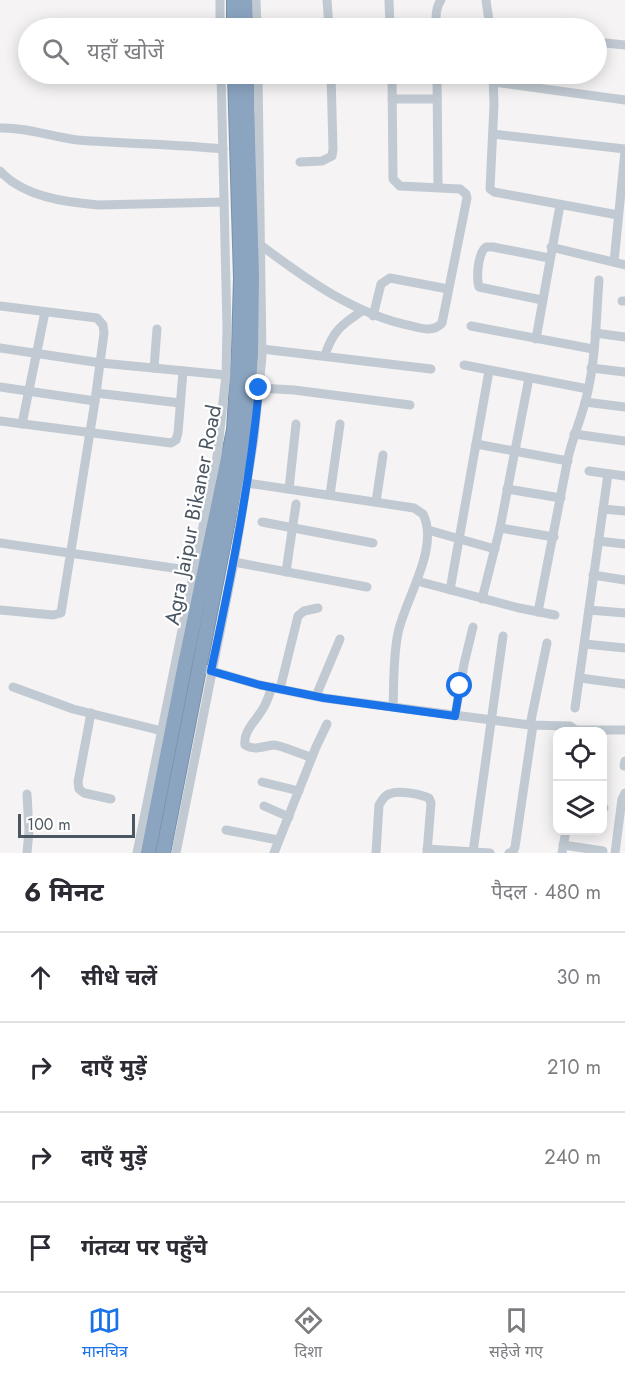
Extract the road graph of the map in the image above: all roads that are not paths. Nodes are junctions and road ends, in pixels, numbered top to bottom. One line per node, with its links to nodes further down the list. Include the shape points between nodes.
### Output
1 (220, 0): 9 (street)
2 (234, 0): 10 (highway)
3 (245, 0): 11 (highway)
4 (256, 0): 12 (street)
5 (327, 0): 13 (street)
6 (441, 0): 15 (street)
7 (486, 0): 16 (street)
8 (389, 1): 14 (street)
9 (220, 18)
10 (234, 18)
11 (246, 18)
12 (257, 18)
13 (328, 18)
14 (390, 18)
15 (437, 18)
16 (489, 18)
17 (607, 43): 18 (street)
18 (625, 45)
19 (221, 84): 33 (street)
20 (235, 84): 126 (highway, Agra Jaipur Bikaner Road, via 241,278 237,394 228,464)
21 (246, 84): 139 (highway, Agra Jaipur Bikaner Road, via 252,275 248,397 238,470)
22 (258, 84): 41 (street)
23 (331, 84): 35 (street, via 332,156 322,161)
24 (392, 84): 28 (street)
25 (437, 84): 29 (street)
26 (493, 84): 32 (street)
27 (529, 84): 30 (street)
28 (392, 99): 29 (street); 37 (street, via 393,179 400,186)
29 (437, 99): 37 (street)
30 (625, 100)
31 (0, 128): 33 (street, via 114,143)
32 (493, 134): 34 (street); 39 (street, via 490,189)
33 (223, 148): 38 (street)
34 (625, 150): 40 (street)
35 (300, 162)
36 (0, 171): 38 (street, via 45,196 82,204)
37 (438, 187): 47 (street, via 460,189 467,198)
38 (224, 202): 71 (street)
39 (560, 205): 40 (street); 42 (street)
40 (618, 216): 44 (street)
41 (262, 246): 50 (street, via 297,272); 60 (street)
42 (551, 247): 43 (street); 44 (street)
43 (549, 258): 48 (street); 48 (street, via 493,247 481,252 479,287)
44 (614, 262): 45 (street)
45 (625, 265)
46 (599, 280): 55 (street)
47 (448, 289): 52 (street, via 390,278 381,284); 52 (street, via 438,328)
48 (542, 300): 57 (street)
49 (0, 306): 51 (street)
50 (362, 310): 52 (street); 62 (street, via 331,337)
51 (45, 312): 61 (street); 63 (street, via 101,321)
52 (373, 316)
53 (471, 327): 57 (street)
54 (157, 329): 65 (street)
55 (595, 333): 56 (street); 59 (street)
56 (625, 337)
57 (536, 339): 59 (street)
58 (0, 348): 61 (street)
59 (594, 349): 66 (street)
60 (262, 350): 62 (street); 74 (street)
61 (36, 353): 63 (street); 76 (street)
62 (325, 356): 67 (street)
63 (101, 363): 65 (street); 77 (street)
64 (464, 366): 68 (street)
65 (154, 368): 69 (street)
66 (591, 368): 70 (street); 75 (street)
67 (431, 369)
68 (489, 370): 72 (street); 89 (street)
69 (183, 371): 71 (street); 79 (street)
70 (625, 372)
71 (226, 375): 118 (street, via 217,457)
72 (529, 378): 75 (street); 90 (street)
73 (0, 387): 76 (street)
74 (259, 388): 80 (street); 96 (street)
75 (588, 389): 78 (street)
76 (27, 390): 77 (street); 83 (street)
77 (96, 397): 79 (street); 86 (street)
78 (585, 402): 81 (street); 87 (street)
79 (180, 404): 86 (street, via 178,433 171,443)
80 (410, 405)
81 (625, 407)
82 (0, 421): 83 (street)
83 (22, 424): 86 (street)
84 (296, 424): 97 (street)
85 (340, 424): 99 (street)
86 (90, 433): 116 (street)
87 (574, 434): 88 (street); 92 (street)
88 (625, 441)
89 (476, 444): 90 (street); 110 (street)
90 (515, 451): 92 (street); 98 (street)
91 (382, 455): 101 (street)
92 (568, 461): 100 (street)
93 (589, 471): 94 (street)
94 (608, 474): 95 (street); 103 (street)
95 (625, 476)
96 (247, 483): 97 (street); 117 (street)
97 (290, 489): 99 (street)
98 (507, 489): 100 (street); 106 (street)
99 (330, 495): 101 (street)
100 (561, 498): 109 (street)
101 (381, 503): 108 (street, via 414,508 423,514)
102 (296, 504): 107 (street)
103 (603, 508): 104 (street); 111 (street)
104 (625, 511)
105 (262, 522): 107 (street)
106 (500, 528): 109 (street); 115 (street)
107 (293, 529): 113 (street); 119 (street)
108 (428, 530): 110 (street); 122 (street)
109 (554, 537): 130 (street)
110 (459, 538): 115 (street); 124 (street)
111 (598, 541): 114 (street); 120 (street)
112 (0, 543): 116 (street)
113 (373, 543)
114 (625, 544)
115 (495, 549): 125 (street)
116 (71, 552): 118 (street); 128 (street, via 58,615)
117 (234, 562): 119 (street); 139 (street)
118 (194, 570): 126 (street)
119 (286, 572): 123 (street)
120 (593, 575): 121 (street); 129 (street)
121 (625, 580)
122 (417, 581): 124 (street); 145 (street, via 397,636)
123 (367, 587)
124 (450, 590): 125 (street)
125 (482, 598): 130 (street)
126 (194, 599): 139 (highway, Agra Jaipur Bikaner Road); 155 (street)
127 (318, 608): 143 (street, via 298,616)
128 (0, 610)
129 (589, 610): 131 (street); 137 (street)
130 (538, 612): 132 (street)
131 (625, 613)
132 (555, 615)
133 (473, 627): 148 (street)
134 (503, 636): 149 (street)
135 (340, 639): 144 (street)
136 (547, 643): 151 (street)
137 (585, 644): 138 (street); 140 (street)
138 (625, 648)
139 (198, 668): 143 (street); 174 (highway, Agra Jaipur Bikaner Road); 175 (highway, Agra Jaipur Bikaner Road); 176 (street)
140 (580, 678): 141 (street); 146 (street)
141 (625, 684)
142 (13, 687): 147 (street)
143 (276, 688): 144 (street); 156 (street, via 251,724 245,745 280,746)
144 (320, 697): 145 (street)
145 (393, 707): 148 (street)
146 (575, 708)
147 (91, 713): 155 (street); 163 (street, via 79,789)
148 (455, 716): 149 (street)
149 (492, 720): 151 (street); 171 (street)
150 (327, 724): 156 (street)
151 (532, 725): 152 (street); 180 (street, via 515,848)
152 (572, 727)
153 (607, 730): 154 (street)
154 (625, 730)
155 (162, 731): 173 (street)
156 (311, 758): 160 (street)
157 (625, 761): 158 (street)
158 (624, 766)
159 (262, 782): 160 (street)
160 (299, 791): 165 (street)
161 (27, 794): 172 (street)
162 (625, 794): 181 (street)
163 (111, 799)
164 (264, 806): 165 (street)
165 (289, 817): 167 (street)
166 (226, 831): 167 (street)
167 (278, 840): 177 (street)
168 (562, 849): 170 (street)
169 (427, 851): 171 (street); 178 (street, via 429,798 398,793 383,798 379,805)
170 (603, 851)
171 (473, 852): 179 (street)
172 (27, 853)
173 (137, 853)
174 (148, 853)
175 (163, 853)
176 (176, 853)
177 (274, 853)
178 (376, 853)
179 (490, 853)
180 (509, 853)
181 (615, 853)

